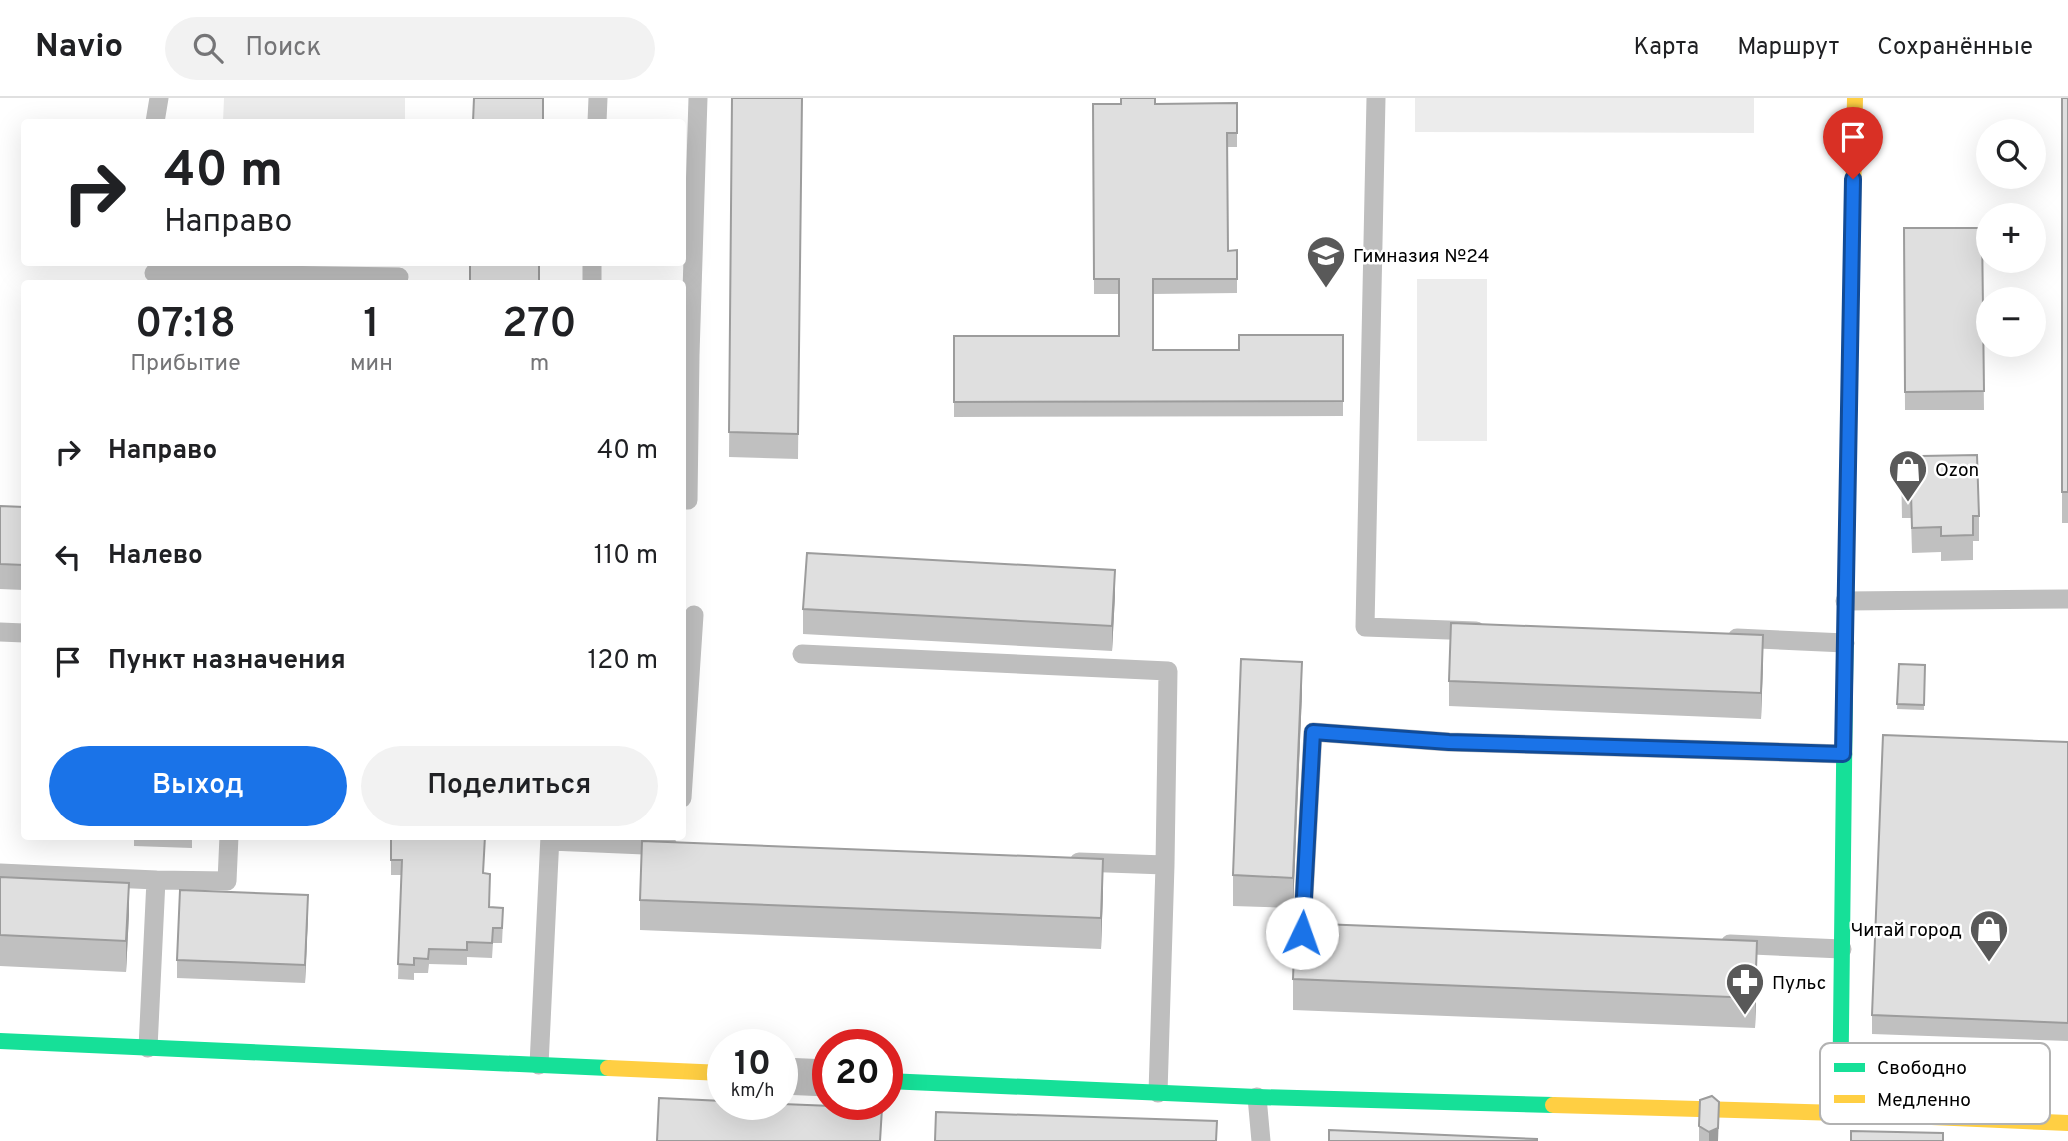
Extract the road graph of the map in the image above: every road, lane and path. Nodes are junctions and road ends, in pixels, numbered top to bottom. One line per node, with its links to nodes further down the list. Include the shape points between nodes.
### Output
1 (159, 98): 6 (lane)
2 (598, 98): 7 (lane)
3 (698, 98): 10 (lane)
4 (1376, 98): 15 (lane, via 1365,627)
5 (1855, 98): 13 (street)
6 (156, 119)
7 (597, 119)
8 (154, 273): 9 (lane)
9 (399, 277)
10 (686, 355): 11 (lane)
11 (686, 500)
12 (2068, 599): 13 (lane)
13 (1845, 601): 19 (street)
14 (694, 615): 21 (lane)
15 (1489, 631)
16 (0, 632): 17 (lane)
17 (21, 633)
18 (1724, 638): 19 (lane)
19 (1845, 643): 22 (street)
20 (802, 654): 28 (lane, via 1168,671)
21 (686, 737)
22 (1843, 754): 31 (lane, via 1449,742 1313,732 1302,933); 33 (street)
23 (229, 840): 30 (lane, via 227,881)
24 (550, 840): 37 (lane)
25 (584, 840): 26 (lane)
26 (684, 843)
27 (1054, 861): 28 (lane)
28 (1165, 865): 40 (lane)
29 (0, 873): 30 (lane)
30 (156, 880): 36 (lane)
31 (1343, 934)
32 (1712, 944): 33 (lane)
33 (1842, 949): 35 (street)
34 (0, 1041): 36 (street)
35 (1841, 1043)
36 (148, 1048): 37 (street)
37 (539, 1065): 38 (street)
38 (707, 1072)
39 (903, 1082): 40 (street)
40 (1158, 1093): 41 (street)
41 (1257, 1097): 42 (street); 45 (lane)
42 (1820, 1112)
43 (2050, 1122): 44 (street)
44 (2068, 1123)
45 (1261, 1141)

